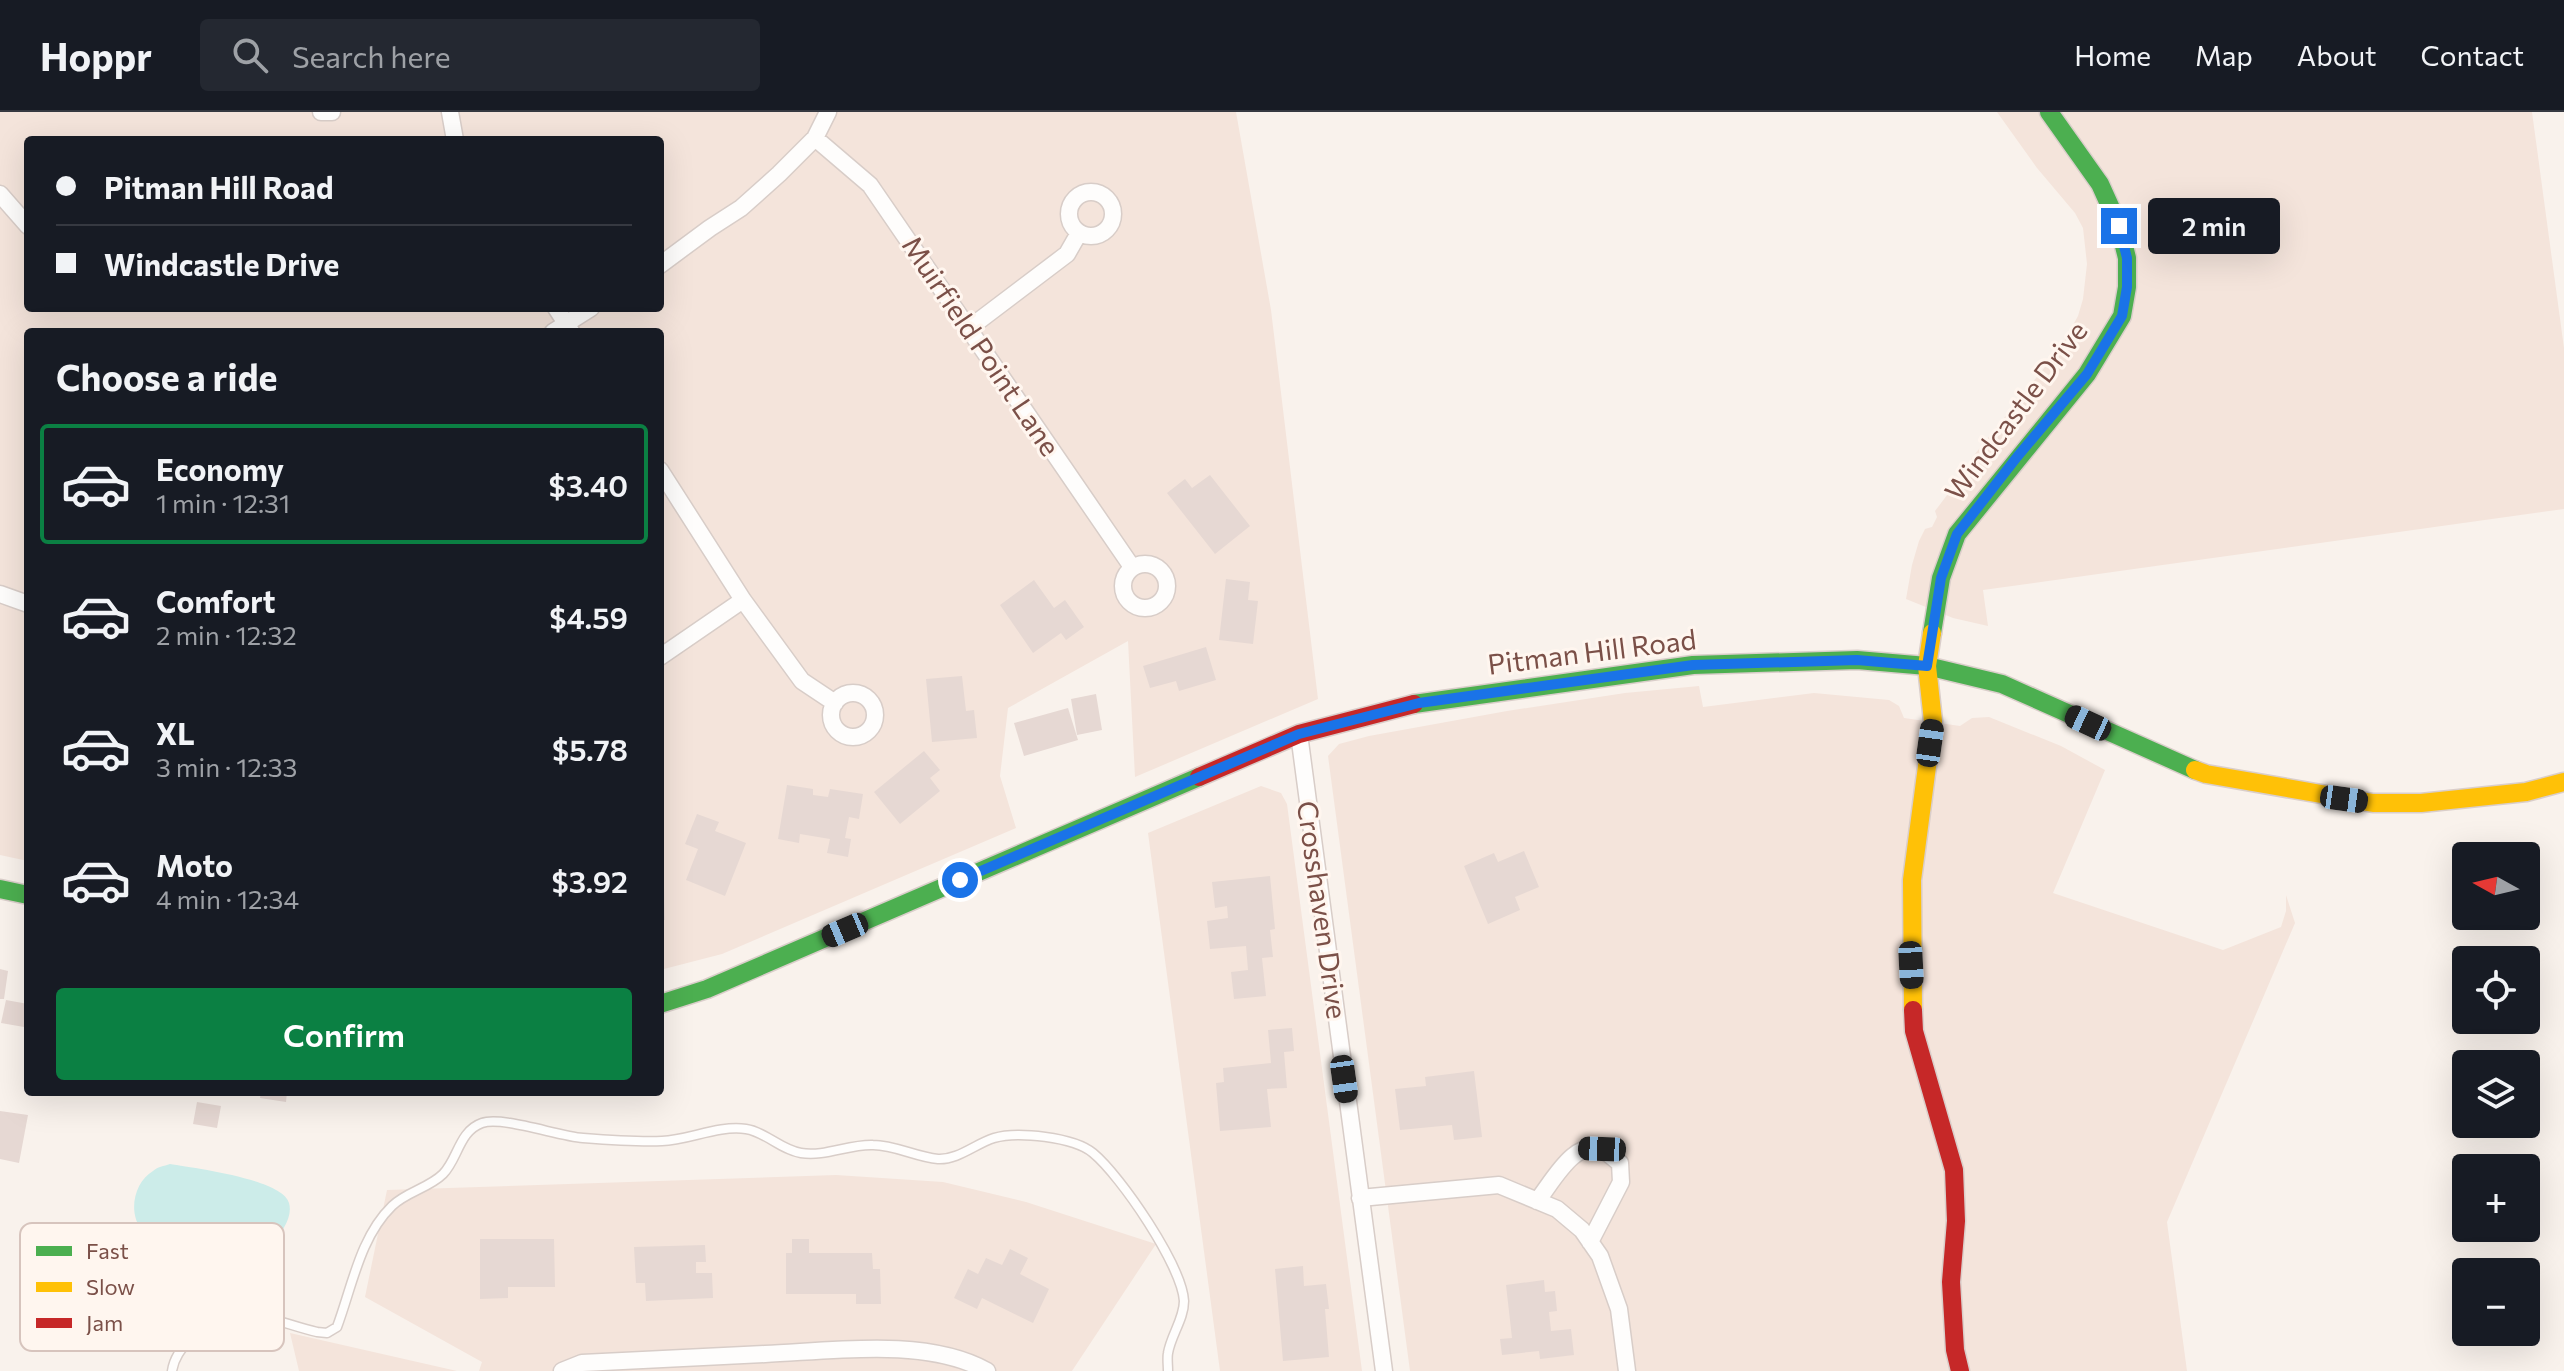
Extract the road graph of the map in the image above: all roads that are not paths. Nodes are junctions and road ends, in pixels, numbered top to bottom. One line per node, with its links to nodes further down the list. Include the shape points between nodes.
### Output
1 (321, 112): 2 (street)
2 (332, 112)
3 (450, 112): 6 (street)
4 (828, 112): 7 (street)
5 (2049, 112): 21 (street, Windcastle Drive, via 2100,184 2119,226 2127,258 2126,301 2087,374 1957,534 1941,578)
6 (454, 136)
7 (815, 138): 11 (street, via 741,208); 14 (street, Muirfield Point Lane, via 870,185)
8 (0, 194): 9 (street)
9 (24, 221)
10 (1079, 233): 14 (street, via 1067,254)
11 (664, 262)
12 (586, 312): 13 (street)
13 (565, 328)
14 (968, 329): 16 (street, Muirfield Point Lane)
15 (664, 476): 18 (street)
16 (1132, 567)
17 (0, 594): 19 (street)
18 (743, 600): 20 (street); 22 (street, via 802,681)
19 (24, 603)
20 (664, 654)
21 (1927, 666): 23 (street, Pitman Hill Road, via 1857,660 1693,665 1419,703); 24 (street, Pitman Hill Road, via 2002,684 2206,774 2321,796 2421,803 2526,792); 39 (street, Windcastle Drive, via 1933,721 1912,880 1912,991 1914,1031 1954,1170 1951,1282)
22 (835, 703)
23 (1299, 734): 27 (street, Pitman Hill Road, via 707,989); 28 (street, Crosshaven Drive)
24 (2564, 782)
25 (0, 889): 26 (street)
26 (24, 894)
27 (664, 1003)
28 (1360, 1198): 29 (street, via 1499,1185); 37 (street, Crosshaven Drive)
29 (1537, 1201): 30 (street, via 1557,1209); 30 (street, via 1583,1148 1602,1149 1620,1163 1621,1182)
30 (1590, 1242): 38 (street, via 1619,1309)
31 (284, 1324): 36 (lane, via 327,1333 337,1327 376,1226 392,1205 443,1175 468,1132 481,1123 662,1141 747,1130 803,1154 872,1145 941,1159 997,1137 1015,1136 1061,1140 1092,1152 1125,1191 1174,1266 1184,1304 1168,1353)
32 (181, 1351): 33 (lane)
33 (172, 1371)
34 (562, 1371): 35 (street, via 582,1363 918,1350 972,1362)
35 (987, 1371)
36 (1168, 1371)
37 (1384, 1371)
38 (1627, 1371)
39 (1960, 1371)

